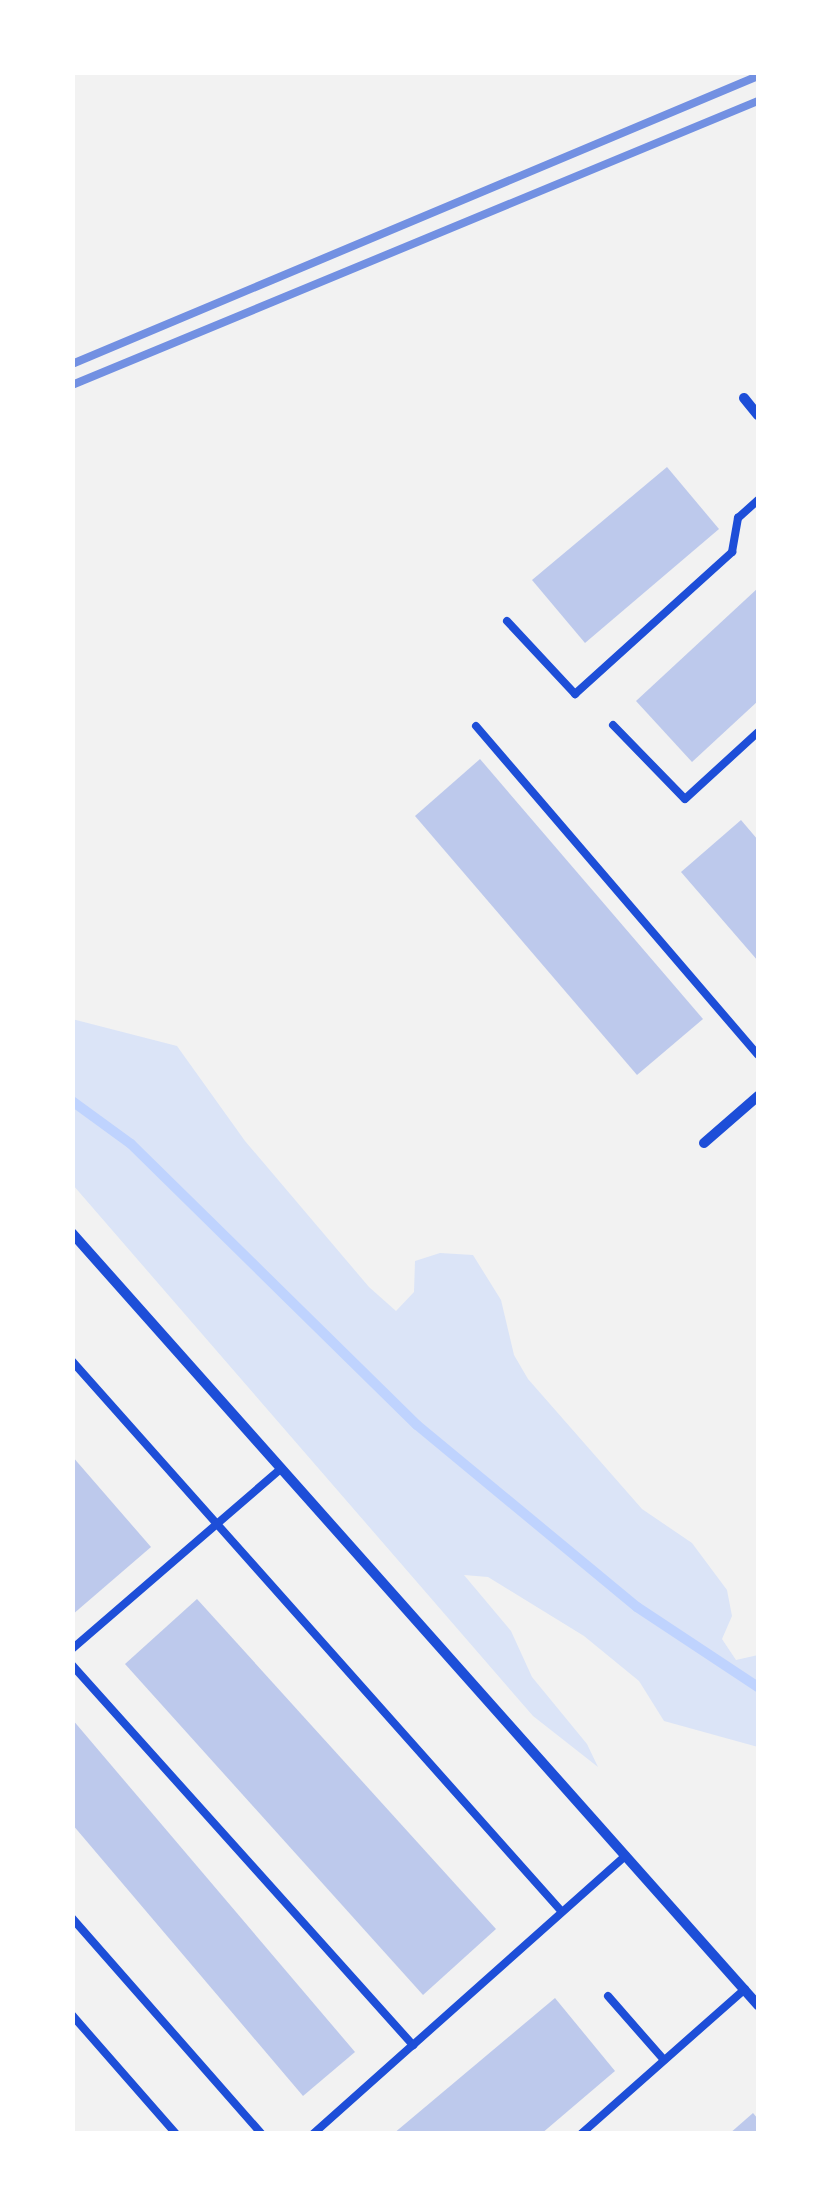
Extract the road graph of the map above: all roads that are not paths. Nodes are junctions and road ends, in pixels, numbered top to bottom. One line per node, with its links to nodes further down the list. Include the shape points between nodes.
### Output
1 (744, 398): 2 (street)
2 (758, 416)
3 (758, 500): 4 (lane, via 738,518 732,552 574,694)
4 (506, 621)
5 (476, 726): 8 (lane)
6 (613, 726): 7 (lane, via 686,799)
7 (758, 732)
8 (758, 1055)
9 (758, 1096): 10 (street)
10 (704, 1143)
11 (72, 1234): 13 (street)
12 (72, 1362): 14 (lane)
13 (282, 1468): 14 (lane); 17 (street)
14 (216, 1524): 15 (lane); 18 (lane)
15 (72, 1649)
16 (72, 1665): 24 (lane)
17 (627, 1854): 18 (lane); 20 (street)
18 (562, 1912): 24 (lane)
19 (72, 1918): 27 (lane)
20 (745, 1989): 22 (street); 25 (lane)
21 (608, 1996): 25 (lane)
22 (758, 2005)
23 (72, 2015): 26 (lane)
24 (414, 2045): 28 (lane)
25 (664, 2060): 29 (lane)
26 (176, 2134)
27 (262, 2134)
28 (313, 2134)
29 (581, 2134)

